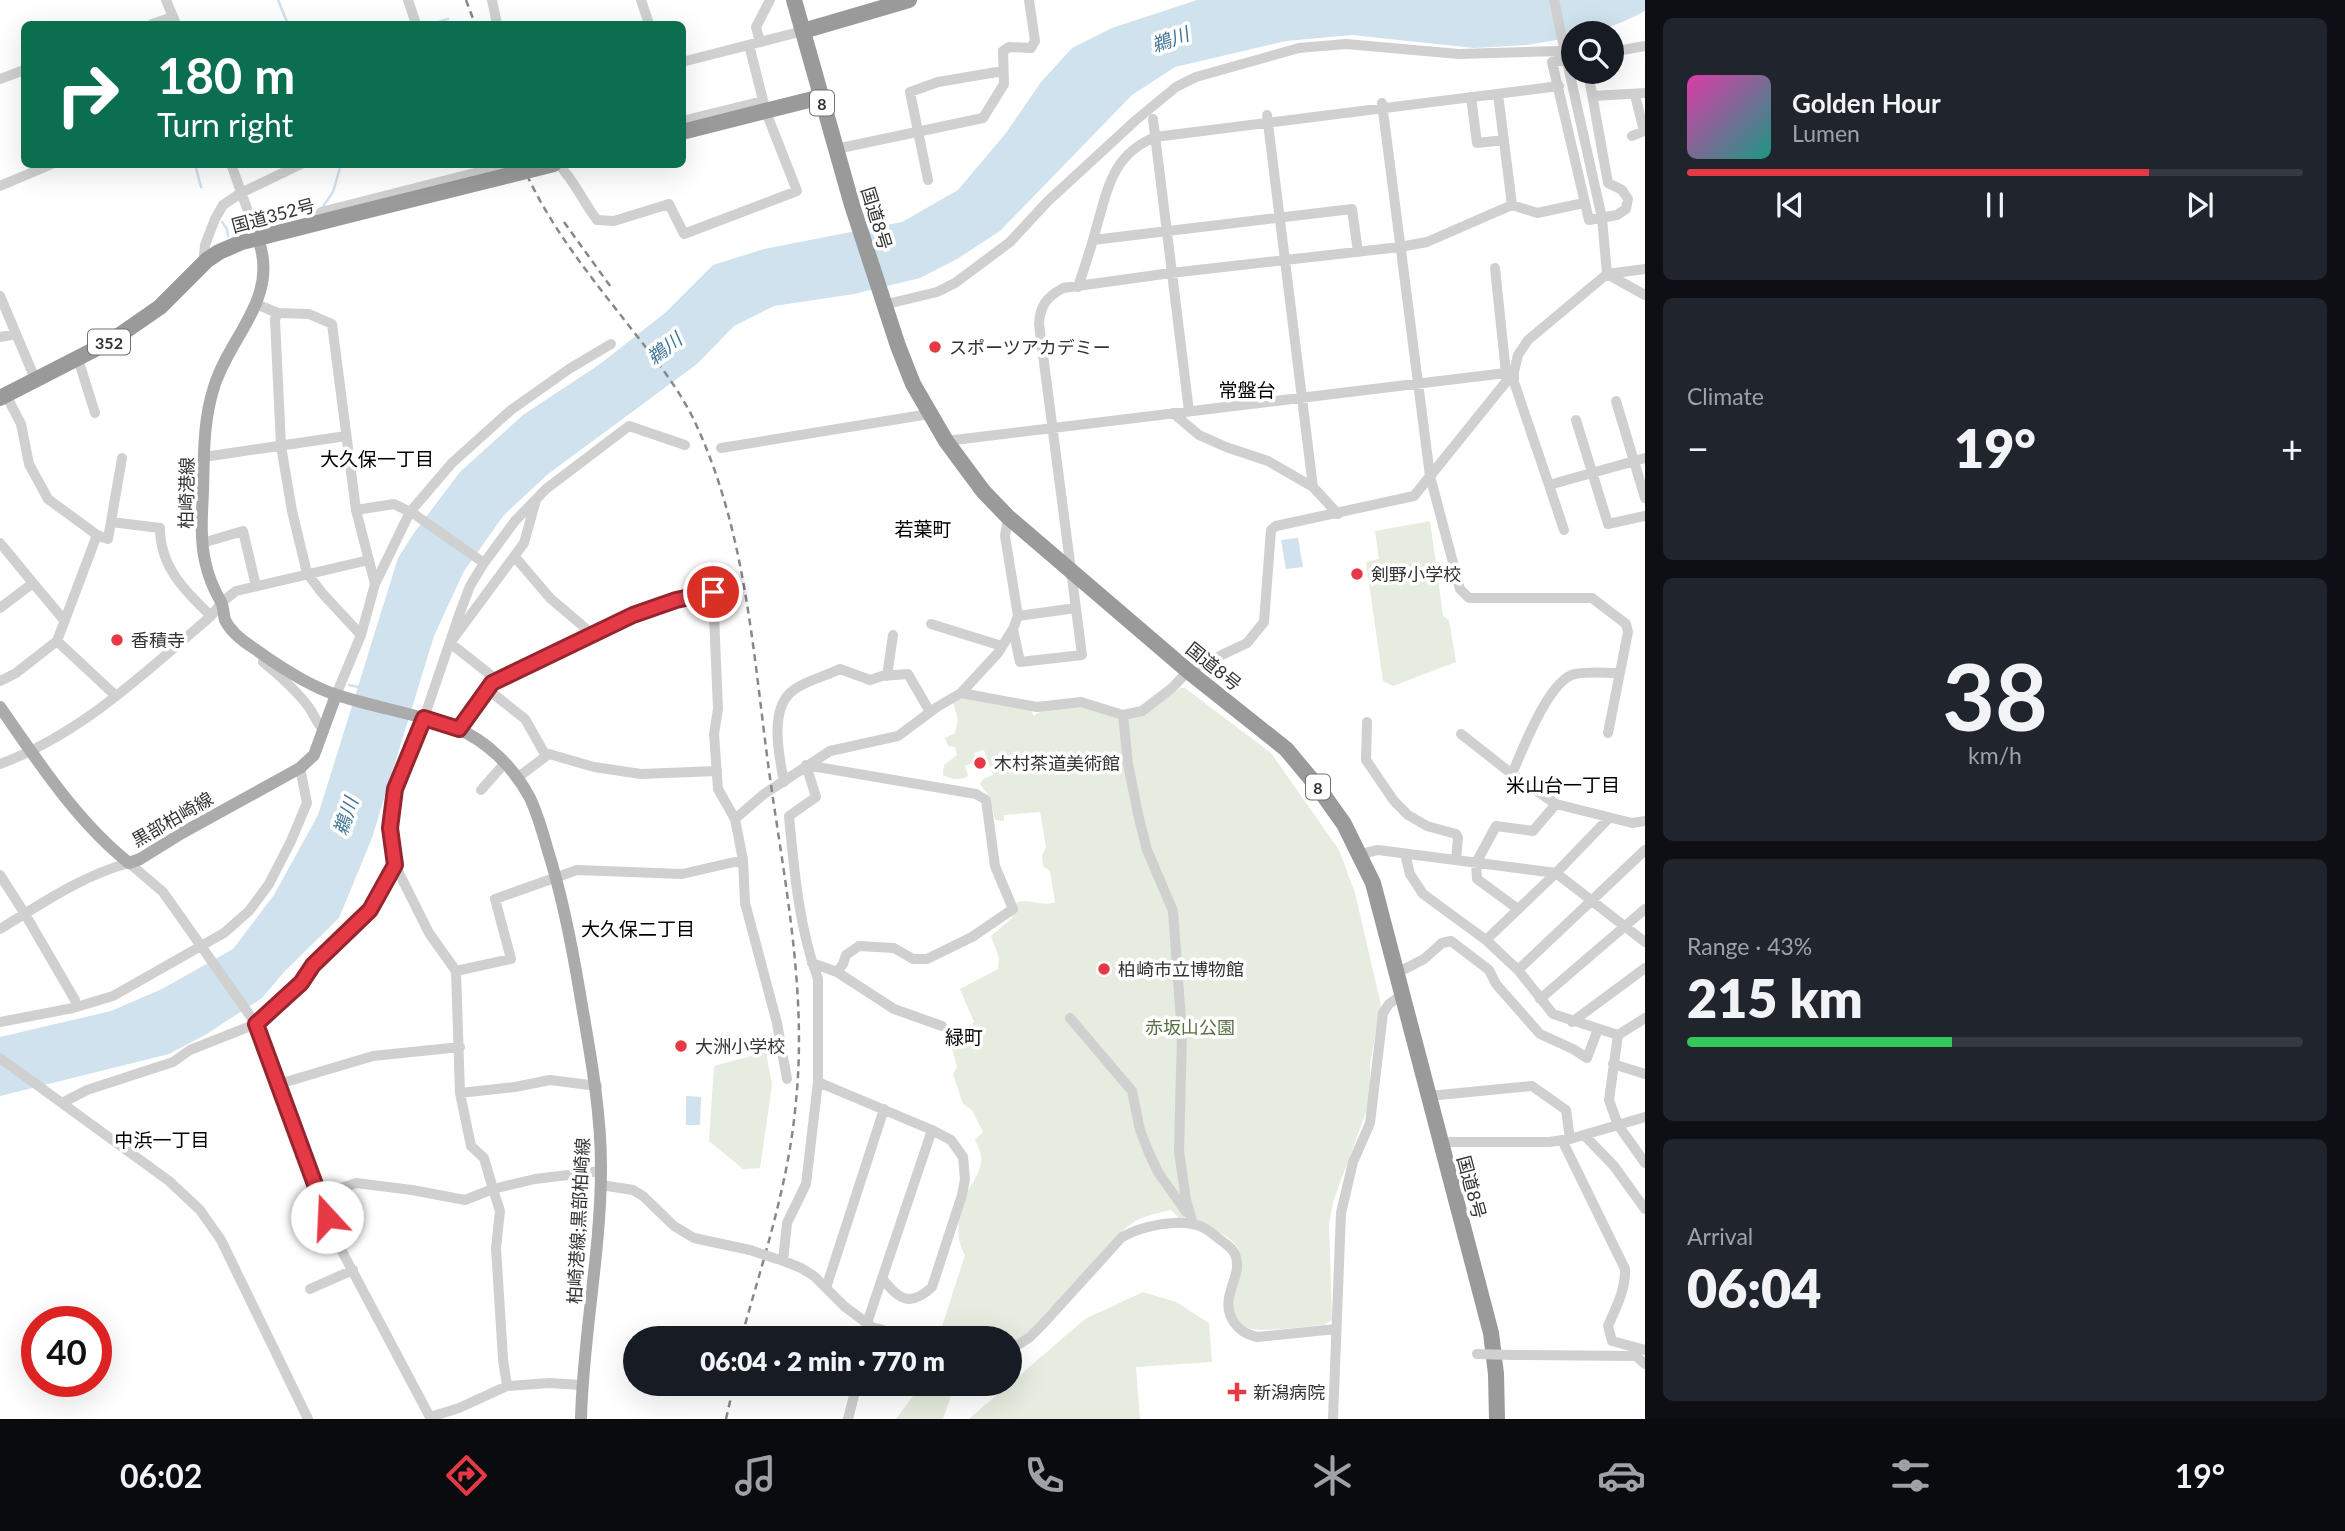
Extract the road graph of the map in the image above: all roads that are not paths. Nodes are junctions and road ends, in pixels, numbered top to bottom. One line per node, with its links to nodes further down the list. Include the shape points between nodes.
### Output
1 (166, 0): 10 (street)
2 (408, 0): 11 (street)
3 (492, 0): 12 (street)
4 (641, 0): 13 (street)
5 (770, 0): 16 (street, via 756,27)
6 (794, 0): 15 (highway, 国道8号 / 8)
7 (909, 0): 15 (highway)
8 (1028, 0): 23 (street, via 1035,40 1031,48 1003,51)
9 (1554, 0): 14 (street, bridge)
10 (175, 21)
11 (415, 21)
12 (496, 21)
13 (648, 21)
14 (1561, 26)
15 (803, 31): 16 (street); 31 (highway, 国道8号 / 8)
16 (755, 43): 20 (street); 33 (street)
17 (1645, 46): 18 (street)
18 (1624, 49)
19 (1558, 51): 73 (street, via 1459,54 1346,44 1299,48 1196,77 1136,120 1010,242 954,283 937,292)
20 (686, 61)
21 (1561, 62): 27 (street, via 1552,62)
22 (21, 71): 24 (street)
23 (1003, 71): 39 (street, via 1004,84 982,118); 39 (street, via 938,82 910,92)
24 (0, 79)
25 (1575, 84): 56 (street)
26 (1590, 84): 30 (street)
27 (1559, 86): 28 (street); 53 (street)
28 (1497, 94): 32 (street); 42 (street)
29 (1640, 94): 30 (street); 40 (street, via 1644,131)
30 (1592, 96): 56 (street, via 1608,183 1628,199 1626,209)
31 (821, 97): 33 (highway); 43 (highway, 国道8号 / 8)
32 (1471, 97): 34 (street); 42 (street, via 1477,143)
33 (764, 106): 37 (street); 38 (highway); 49 (street, via 797,191 684,234 669,204 614,221 597,220)
34 (1382, 106): 36 (street); 61 (street)
35 (1153, 119): 41 (street)
36 (1267, 119): 41 (street); 55 (street)
37 (686, 120)
38 (686, 131)
39 (918, 132): 43 (street); 50 (street)
40 (1632, 136)
41 (1155, 137): 58 (street); 60 (street, via 1129,151 1118,165)
42 (1504, 140): 54 (street)
43 (836, 149): 73 (highway, 国道8号 / 8)
44 (43, 168): 51 (street)
45 (232, 168): 52 (street)
46 (293, 168): 52 (street)
47 (494, 168): 57 (street, via 321,212)
48 (540, 168): 57 (highway, 国道352号 / 352, bridge)
49 (560, 168)
50 (928, 180)
51 (0, 186)
52 (241, 193): 59 (street); 64 (street, via 219,211 205,245)
53 (1584, 203): 54 (street, via 1537,214); 56 (street, via 1588,220)
54 (1512, 205): 61 (street, via 1427,242)
55 (1278, 217): 58 (street); 62 (street, via 1352,209); 63 (street)
56 (1602, 218): 68 (street)
57 (316, 223): 59 (highway, 国道352号 / 352)
58 (1166, 231): 60 (street); 67 (street)
59 (258, 239): 64 (highway, 国道352号 / 352, via 227,248); 72 (main road, 柏崎港線, via 264,274)
60 (1093, 240): 69 (street)
61 (1400, 247): 62 (street); 81 (street)
62 (1358, 252): 63 (street)
63 (1283, 260): 67 (street); 83 (street)
64 (203, 265): 78 (highway, 国道352号 / 352, via 153,312)
65 (1494, 268): 79 (street)
66 (1645, 268): 68 (street)
67 (1171, 273): 69 (street); 85 (street)
68 (1607, 274): 70 (street); 79 (street, via 1528,341)
69 (1077, 287): 90 (street, via 1050,296 1040,312)
70 (1645, 295)
71 (0, 296): 75 (street)
72 (256, 304): 74 (street); 96 (main road, 柏崎港線, via 215,384)
73 (883, 305): 88 (highway, 国道8号 / 8)
74 (278, 313): 91 (street, via 309,314 332,324); 94 (street)
75 (15, 334): 76 (street); 80 (street)
76 (0, 337)
77 (611, 344): 107 (street, via 511,410 452,463)
78 (78, 359): 80 (highway, 国道352号 / 352); 86 (street)
79 (1510, 372): 81 (street); 101 (street); 102 (street)
80 (36, 381): 82 (highway, 国道352号 / 352)
81 (1418, 383): 83 (street); 101 (street)
82 (3, 396): 113 (street, via 21,424 29,464 48,499)
83 (1303, 397): 85 (street); 103 (street)
84 (1616, 401): 99 (street)
85 (1189, 411): 87 (street)
86 (95, 413)
87 (1173, 413): 90 (street); 103 (street, via 1199,435 1268,461)
88 (929, 414): 92 (highway, 国道8号 / 8); 95 (street)
89 (1576, 420): 100 (street)
90 (1052, 429): 92 (street); 120 (street)
91 (345, 436): 94 (street); 106 (street)
92 (946, 441): 110 (highway, 国道8号 / 8)
93 (685, 445): 105 (street, via 629,426)
94 (281, 446): 96 (street); 119 (street)
95 (721, 448)
96 (204, 457): 115 (main road, 柏崎港線)
97 (122, 458): 111 (street)
98 (1645, 458): 99 (street)
99 (1633, 462): 100 (street); 104 (street)
100 (1592, 474): 102 (street); 109 (street, via 1608,524)
101 (1430, 476): 108 (street, via 1415,496); 140 (street, via 1460,589 1469,597 1592,598 1626,624)
102 (1549, 485): 112 (street)
103 (1313, 487): 108 (street)
104 (1645, 498)
105 (536, 500): 116 (street, via 524,543); 118 (street)
106 (356, 510): 107 (street, via 394,504); 117 (street)
107 (412, 513): 118 (street); 122 (street)
108 (1338, 514): 139 (street, via 1271,530 1264,622 1247,643)
109 (1645, 516)
110 (1008, 517): 120 (highway, 国道8号 / 8); 127 (street, via 1005,536)
111 (111, 523): 113 (street, via 108,539); 128 (street, via 160,528 164,560)
112 (1564, 530)
113 (97, 535): 129 (street)
114 (0, 543): 121 (street)
115 (202, 543): 123 (street, via 243,531); 124 (main road, 柏崎港線, via 207,571)
116 (515, 557): 132 (street, via 550,598); 136 (street)
117 (369, 559): 119 (street); 122 (street)
118 (482, 562): 136 (street)
119 (307, 573): 123 (street); 133 (street)
120 (1072, 574): 126 (street); 139 (highway, 国道8号 / 8)
121 (33, 583): 125 (street); 129 (street)
122 (374, 584): 133 (street)
123 (256, 586): 124 (street, via 236,591)
124 (222, 602): 128 (street); 138 (main road, 柏崎港線, via 226,623)
125 (0, 608)
126 (1076, 608): 127 (street); 131 (street, via 1082,655 1020,662)
127 (1018, 616): 131 (street)
128 (211, 617): 146 (street)
129 (64, 620): 135 (street)
130 (931, 624): 137 (street)
131 (1013, 629): 137 (street)
132 (591, 634): 142 (street); 163 (street, via 676,600 713,592)
133 (361, 635): 147 (street)
134 (894, 635): 141 (street)
135 (57, 641): 143 (street); 146 (street)
136 (450, 643): 142 (street); 151 (street)
137 (1002, 646): 145 (street)
138 (265, 656): 147 (main road, 柏崎港線); 154 (street, via 262,662 287,682)
139 (1188, 670): 150 (street, via 1142,711); 173 (highway, 国道8号 / 8, via 1286,749 1344,824)
140 (1620, 673): 155 (street); 164 (street, via 1574,674 1562,680)
141 (887, 676): 149 (street, via 908,674); 166 (street, via 870,680 840,669 793,690 781,705 777,747)
142 (498, 680): 144 (street)
143 (0, 681)
144 (487, 689): 153 (street); 158 (street, via 525,719)
145 (961, 693): 149 (street); 150 (street, via 1037,707 1081,702)
146 (116, 696): 157 (street)
147 (341, 696): 151 (main road, 柏崎港線;黒部柏崎線); 154 (main road, 黒部柏崎線)
148 (0, 707): 157 (main road, 黒部柏崎線)
149 (930, 712): 161 (street, via 898,736 830,751)
150 (1123, 715): 233 (street, via 1138,814 1172,911 1182,1034 1179,1151)
151 (421, 717): 153 (main road, 柏崎港線;黒部柏崎線); 179 (street, via 395,789 390,828)
152 (1367, 722): 176 (street, via 1366,760 1408,815 1456,834)
153 (459, 729): 159 (main road, 柏崎港線;黒部柏崎線)
154 (324, 730): 162 (main road, 黒部柏崎線, via 314,755)
155 (1608, 733)
156 (1461, 734): 164 (street)
157 (32, 753): 160 (street); 177 (main road, 黒部柏崎線, via 69,802)
158 (546, 756): 163 (street, via 641,774); 165 (street)
159 (505, 763): 165 (main road, 柏崎港線;黒部柏崎線); 167 (street)
160 (0, 764)
161 (806, 765): 166 (street); 192 (street, via 816,797 789,817); 196 (street, via 976,794 986,800 995,866 1013,909 972,937 927,959 912,959 894,948 859,946 845,955)
162 (300, 768): 177 (main road, 黒部柏崎線); 191 (street, via 307,803 270,884 249,911)
163 (717, 771): 170 (street, via 718,789)
164 (1512, 774): 168 (street)
165 (517, 778): 182 (main road, 柏崎港線;黒部柏崎線, via 538,818)
166 (784, 782): 170 (street)
167 (481, 790)
168 (1556, 804): 169 (street); 178 (street, via 1533,831 1496,825)
169 (1609, 818): 171 (street); 180 (street)
170 (735, 819): 175 (street)
171 (1645, 821)
172 (1645, 850): 183 (street)
173 (1360, 854): 174 (street, via 1378,850); 197 (highway, 国道8号 / 8, via 1373,883)
174 (1405, 854): 176 (street); 189 (street, via 1410,874 1423,894)
175 (743, 860): 182 (street, via 682,874 578,870); 213 (street, via 746,903)
176 (1456, 860): 178 (street)
177 (129, 863): 186 (street, via 95,875); 191 (street, via 163,892)
178 (1476, 863): 180 (street); 184 (street, via 1477,879)
179 (395, 865): 195 (street, via 429,933); 205 (street, via 370,910)
180 (1556, 873): 183 (street); 184 (street)
181 (0, 875): 186 (street)
182 (556, 876): 195 (street, via 495,899 511,959); 216 (main road, 柏崎港線;黒部柏崎線)
183 (1591, 899): 187 (street); 194 (street)
184 (1518, 909): 189 (street)
185 (1645, 909): 187 (street)
186 (25, 914): 188 (street); 200 (street)
187 (1625, 927): 190 (street); 199 (street)
188 (0, 929)
189 (1486, 940): 194 (street)
190 (1645, 942)
191 (201, 947): 203 (street, via 113,996); 205 (street)
192 (812, 963): 196 (street); 214 (street, via 818,979)
193 (1645, 968): 204 (street)
194 (1518, 970): 199 (street)
195 (456, 971): 209 (street)
196 (837, 972): 206 (street, via 894,1009)
197 (1397, 973): 198 (highway, 国道8号 / 8); 207 (street, via 1451,941 1489,970 1496,984 1546,1038 1587,1058)
198 (1403, 994): 218 (highway, 国道8号 / 8); 241 (street, via 1383,1013 1371,1115 1345,1189 1338,1239)
199 (1540, 999): 204 (street, via 1553,1014)
200 (75, 1000)
201 (1070, 1018): 233 (street, via 1132,1091 1149,1153)
202 (1645, 1018): 208 (street)
203 (0, 1022)
204 (1572, 1022): 207 (street)
205 (256, 1024): 215 (street); 219 (street, via 190,1050 173,1062 87,1090)
206 (942, 1026)
207 (1598, 1029): 208 (street)
208 (1618, 1035): 211 (street)
209 (460, 1047): 215 (street, via 373,1056); 217 (street)
210 (0, 1058): 219 (street)
211 (1613, 1064): 212 (street); 222 (street, via 1609,1100)
212 (1645, 1074)
213 (787, 1079)
214 (818, 1082): 220 (street); 234 (street, via 806,1184 787,1223)
215 (279, 1084): 231 (street)
216 (597, 1086): 217 (street, via 551,1080); 228 (main road, 柏崎港線;黒部柏崎線)
217 (460, 1093): 230 (street, via 471,1146 484,1158)
218 (1429, 1096): 225 (street, via 1532,1086 1566,1110); 226 (highway, 国道8号 / 8)
219 (62, 1103): 250 (street, via 178,1189 208,1220)
220 (884, 1109): 223 (street); 237 (street)
221 (1645, 1117): 222 (street)
222 (1618, 1125): 224 (street); 227 (street)
223 (932, 1130): 236 (street); 236 (street, via 951,1140 963,1157 965,1179 932,1287 921,1297 907,1299 895,1295)
224 (1584, 1135): 225 (street); 232 (street)
225 (1566, 1139): 226 (street); 243 (street, via 1625,1269 1626,1280 1608,1325 1612,1341)
226 (1441, 1143): 254 (highway, 国道8号 / 8, via 1491,1333)
227 (1645, 1163)
228 (601, 1171): 229 (main road, 柏崎港線;黒部柏崎線); 230 (street)
229 (601, 1185): 234 (street, bridge, via 633,1190 694,1238); 246 (main road, 柏崎港線;黒部柏崎線)
230 (493, 1189): 231 (street, via 465,1200 356,1183); 247 (street, via 500,1211 496,1248)
231 (318, 1196): 235 (street)
232 (1645, 1209)
233 (1193, 1224): 241 (street, via 1233,1249 1237,1259 1227,1310 1245,1334 1257,1337); 242 (street, via 1136,1230 1122,1237)
234 (780, 1260): 237 (street, via 801,1268)
235 (353, 1270): 238 (street); 249 (street)
236 (882, 1278): 240 (street)
237 (826, 1288): 239 (street)
238 (310, 1289)
239 (865, 1326)
240 (870, 1326)
241 (1336, 1329): 253 (street)
242 (1022, 1342)
243 (1645, 1350)
244 (1477, 1354): 245 (street, bridge, via 1636,1356)
245 (1645, 1364)
246 (582, 1385): 247 (street); 251 (main road, 柏崎港線;黒部柏崎線)
247 (507, 1386): 249 (street)
248 (855, 1396): 252 (street)
249 (431, 1418)
250 (308, 1419)
251 (582, 1419)
252 (848, 1419)
253 (1333, 1419)
254 (1497, 1419)

